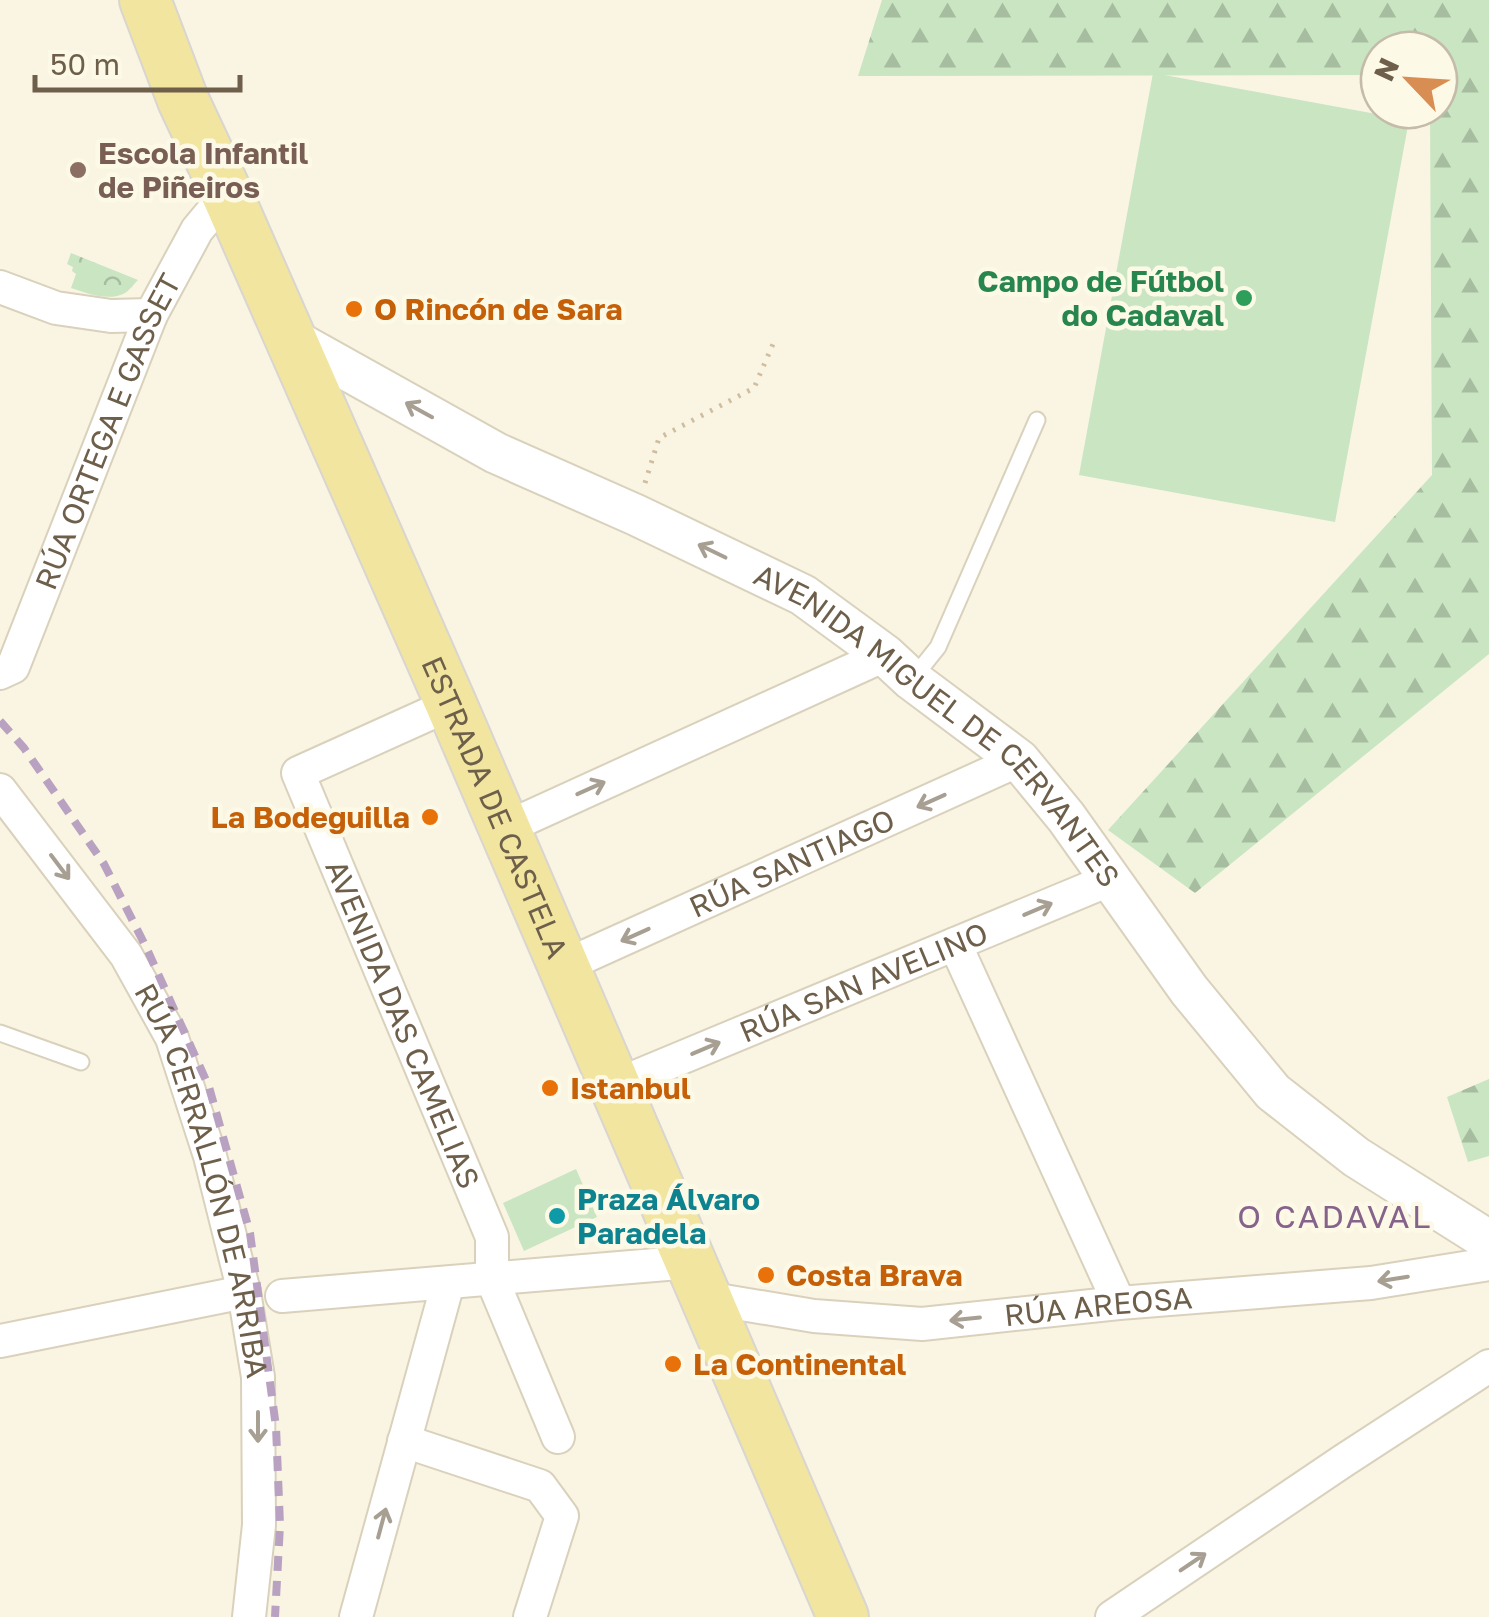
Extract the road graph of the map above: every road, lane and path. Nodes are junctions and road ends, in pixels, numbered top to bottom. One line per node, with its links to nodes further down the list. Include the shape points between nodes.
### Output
1 (145, 0): 2 (main road, ESTRADA DE CASTELA)
2 (227, 194): 4 (street, RÚA ORTEGA E GASSET, via 197,230); 5 (main road, ESTRADA DE CASTELA)
3 (0, 286): 4 (street, via 56,308)
4 (151, 315): 10 (street, RÚA ORTEGA E GASSET, via 12,667)
5 (290, 338): 8 (street, AVENIDA MIGUEL DE CERVANTES, one-way to 5, via 496,453); 11 (main road, ESTRADA DE CASTELA)
6 (772, 344): 8 (path, via 754,388 658,438)
7 (1037, 420): 9 (lane, via 938,647)
8 (636, 515): 9 (street, AVENIDA MIGUEL DE CERVANTES, one-way to 8, via 803,595)
9 (898, 667): 12 (street, AVENIDA MIGUEL DE CERVANTES); 14 (street, one-way to 9)
10 (0, 674)
11 (450, 704): 14 (main road, ESTRADA DE CASTELA); 23 (street, AVENIDA DAS CAMELIAS, via 298,773 492,1237)
12 (1020, 760): 15 (street, AVENIDA MIGUEL DE CERVANTES); 17 (street, RÚA SANTIAGO, one-way to 17)
13 (0, 790): 26 (street, RÚA CERRALLÓN DE ARRIBA, one-way to 26, via 126,955 172,1038)
14 (502, 829): 17 (main road, ESTRADA DE CASTELA)
15 (1109, 880): 16 (street, RÚA SAN AVELINO, one-way to 15); 21 (street, AVENIDA MIGUEL DE CERVANTES, via 1273,1092 1356,1157)
16 (955, 944): 20 (street, RÚA SAN AVELINO, one-way to 16); 28 (street)
17 (564, 966): 20 (main road, ESTRADA DE CASTELA)
18 (0, 1033): 19 (lane)
19 (81, 1062)
20 (616, 1085): 24 (main road, ESTRADA DE CASTELA)
21 (1489, 1241)
22 (1489, 1264): 28 (street, RÚA AREOSA, one-way to 28, via 1371,1283)
23 (492, 1279): 24 (street, RÚA AREOSA); 25 (street, RÚA AREOSA); 31 (street, AVENIDA DAS CAMELIAS)
24 (698, 1280): 28 (street, RÚA AREOSA, one-way to 24, via 922,1324 814,1316); 36 (main road, ESTRADA DE CASTELA)
25 (448, 1284): 27 (street, RÚA AREOSA); 32 (street)
26 (244, 1292): 29 (street); 33 (street, RÚA CERRALLÓN DE ARRIBA, one-way to 33, via 258,1377 259,1525)
27 (282, 1296)
28 (1119, 1303)
29 (0, 1340)
30 (1489, 1366): 37 (street, one-way to 30)
31 (558, 1438)
32 (404, 1441): 34 (street, one-way to 32); 35 (street, via 540,1486 562,1516)
33 (250, 1617)
34 (356, 1617)
35 (530, 1617)
36 (843, 1617)
37 (1112, 1617)

